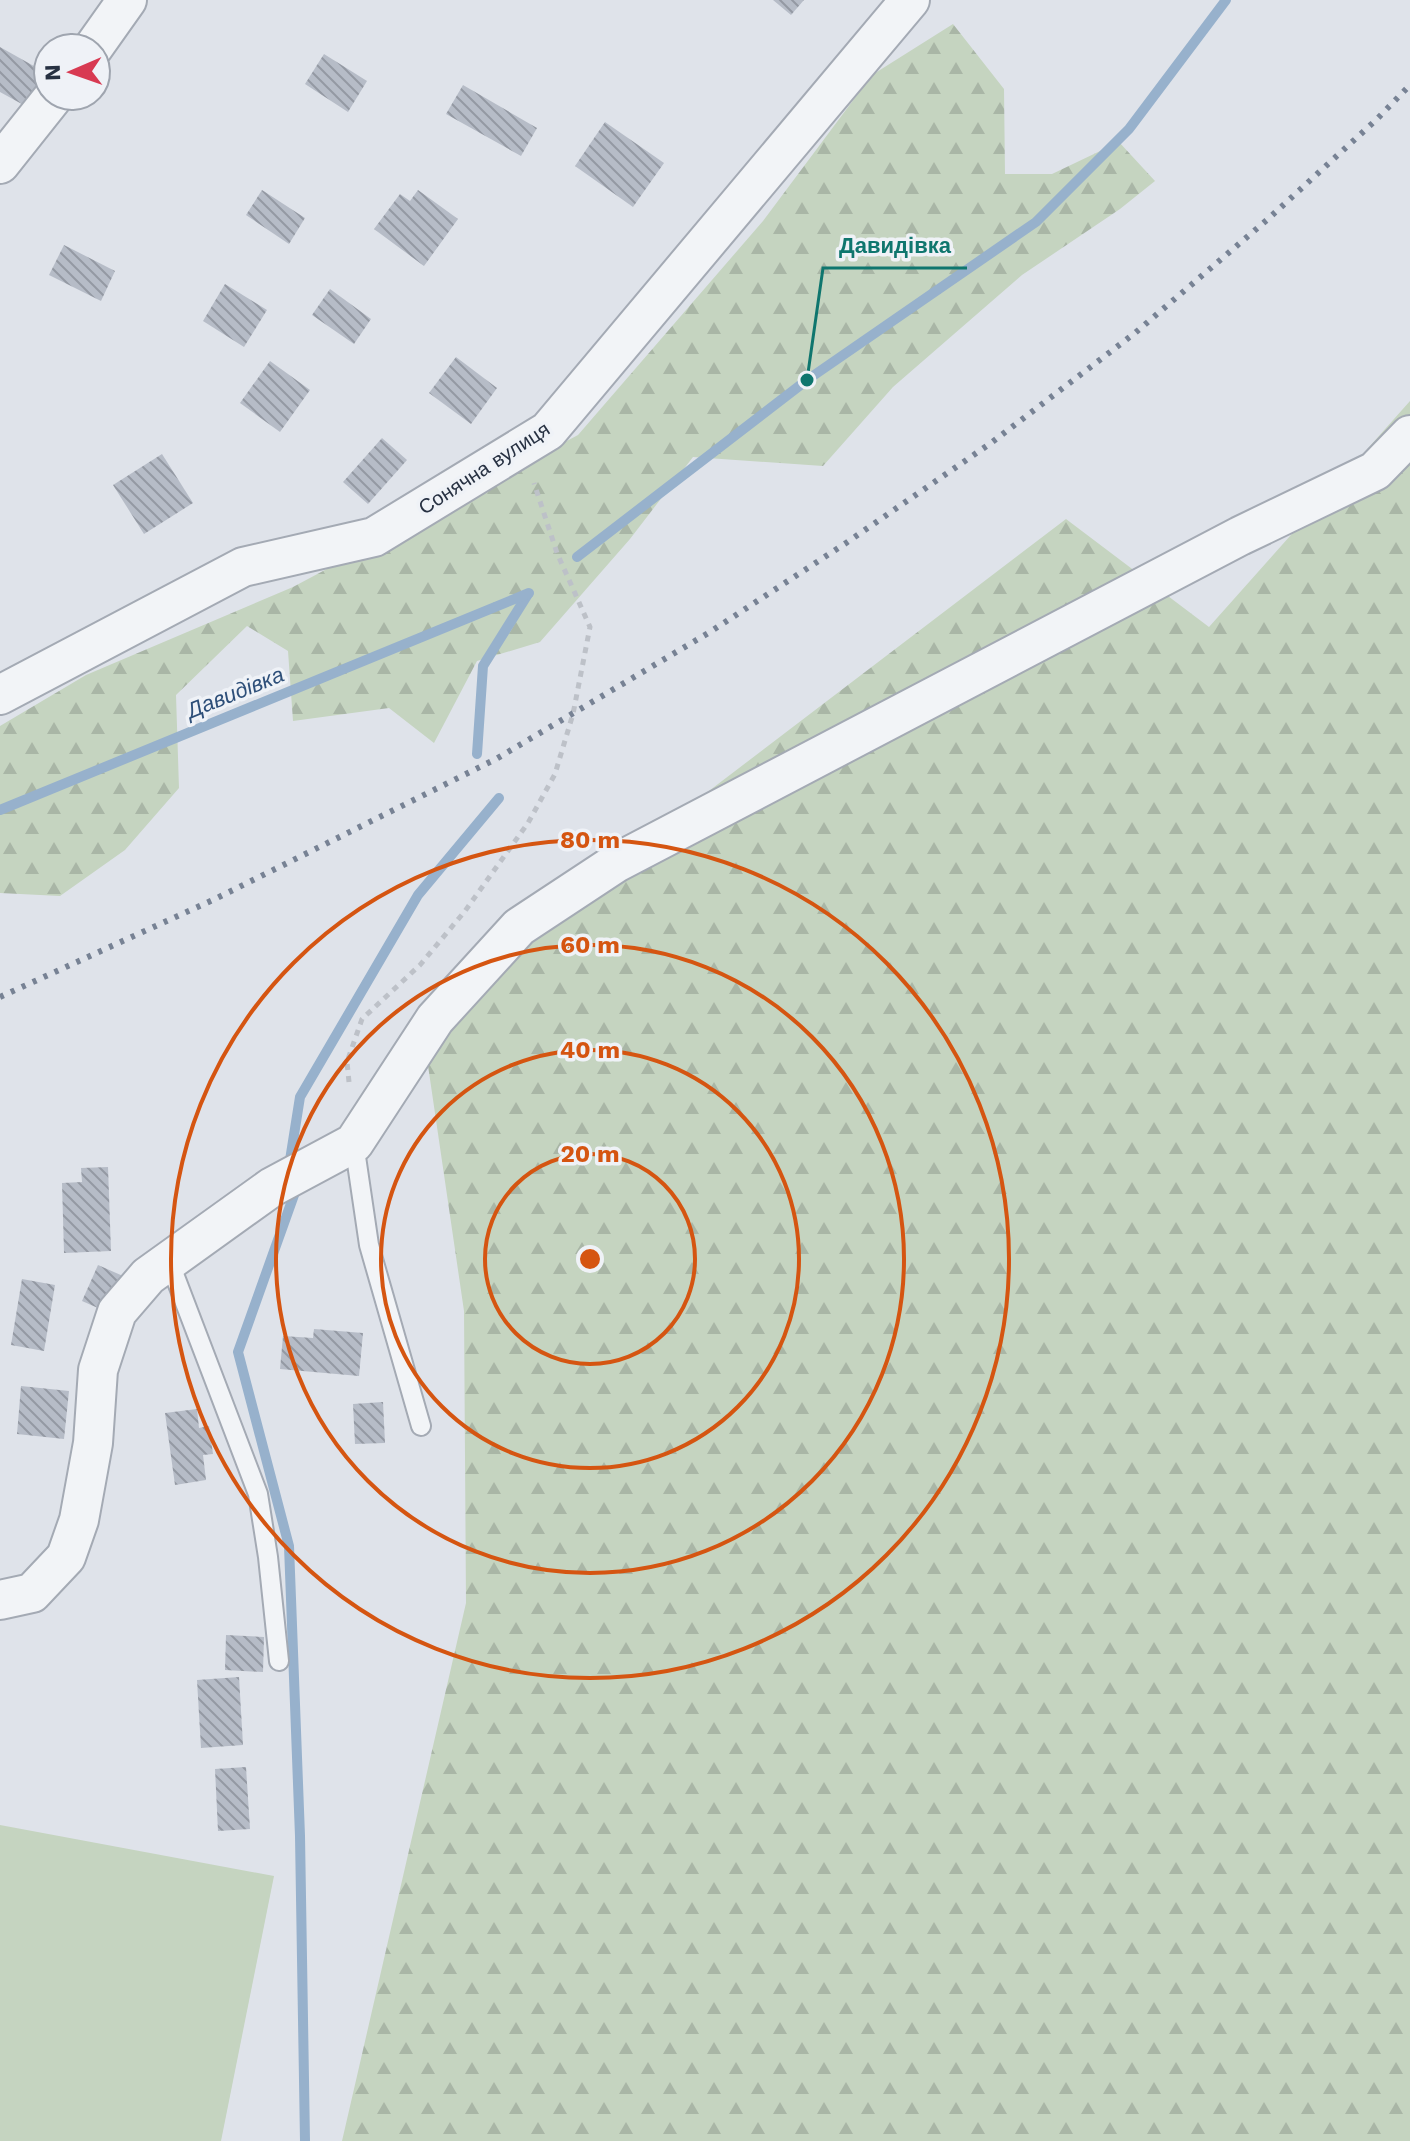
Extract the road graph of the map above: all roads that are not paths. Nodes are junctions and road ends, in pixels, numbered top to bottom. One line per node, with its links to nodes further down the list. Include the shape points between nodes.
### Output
1 (127, 0): 3 (street)
2 (910, 0): 7 (street, Сонячна вулиця, via 548,431 374,537 243,567)
3 (104, 32)
4 (41, 112): 5 (street)
5 (0, 164)
6 (1410, 435): 8 (street, via 1375,471 1240,536 616,863 519,927 435,1019)
7 (0, 695)
8 (354, 1143): 9 (street, via 272,1187); 10 (lane, via 369,1245)
9 (169, 1261): 11 (street, via 117,1312 98,1370 93,1443 79,1520 66,1557 32,1593); 12 (lane, via 258,1494)
10 (421, 1426)
11 (0, 1600)
12 (279, 1661)

